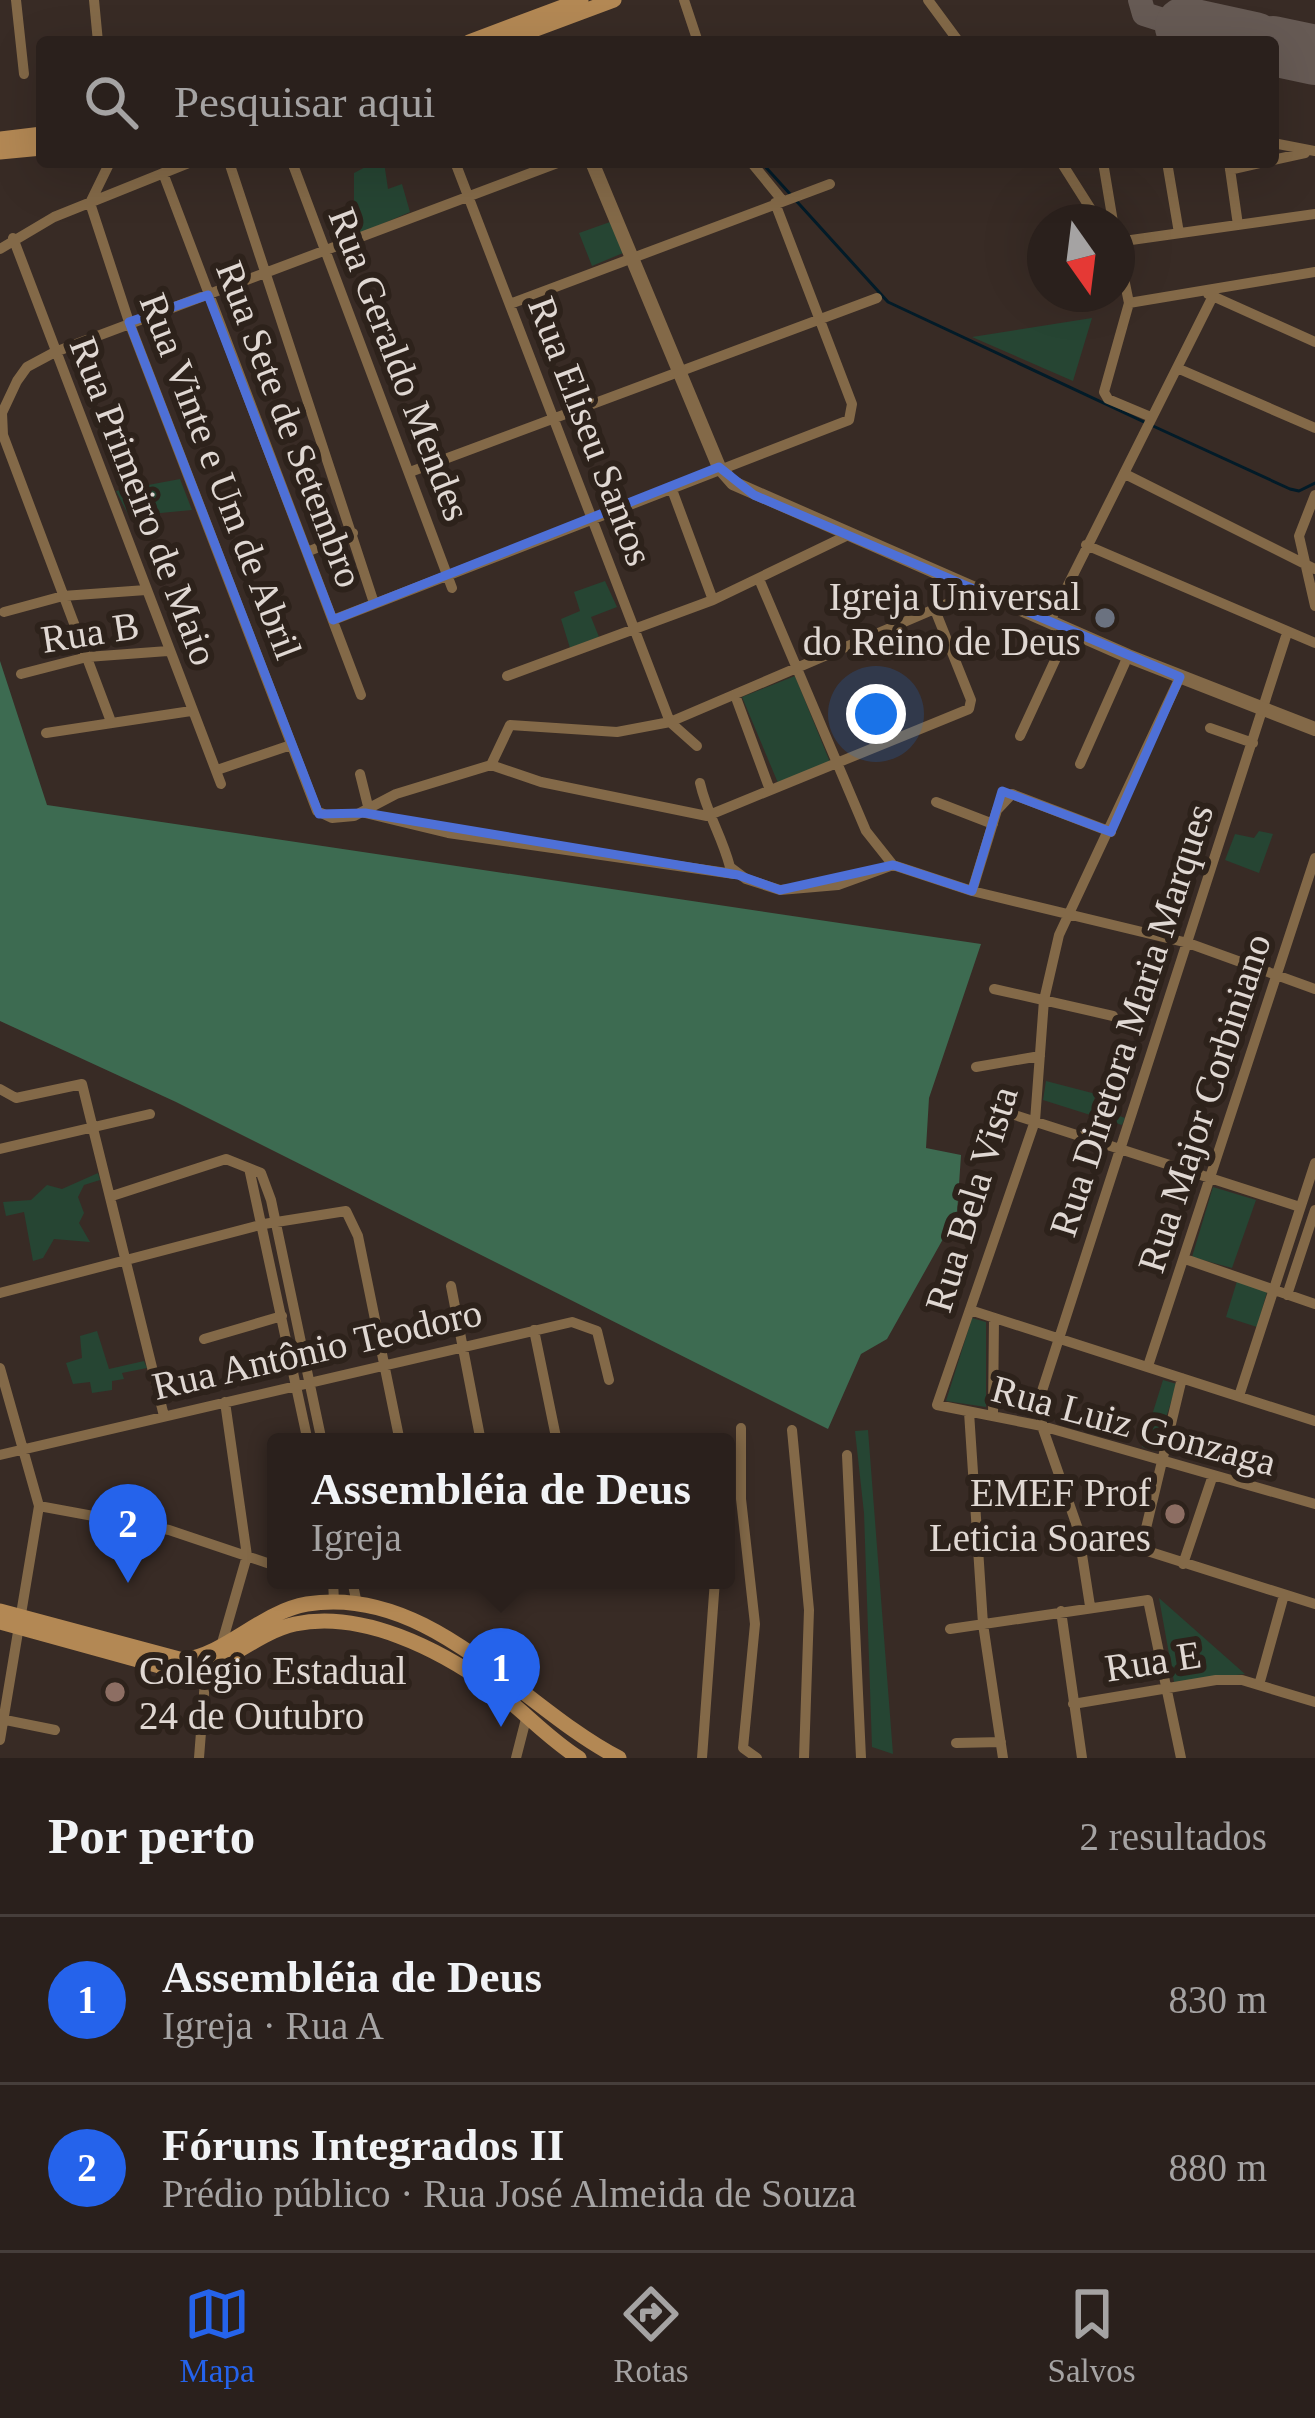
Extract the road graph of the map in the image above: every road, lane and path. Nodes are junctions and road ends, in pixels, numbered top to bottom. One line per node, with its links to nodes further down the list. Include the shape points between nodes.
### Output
1 (16, 0): 12 (street)
2 (94, 0): 8 (street)
3 (581, 0): 7 (main road)
4 (614, 0): 7 (main road)
5 (684, 0): 10 (street)
6 (928, 0): 11 (street)
7 (540, 29): 9 (main road)
8 (97, 36)
9 (502, 36)
10 (696, 36)
11 (955, 36)
12 (24, 74)
13 (36, 135): 14 (main road)
14 (0, 139)
15 (1279, 144): 17 (street)
16 (36, 149): 18 (main road)
17 (1315, 151): 19 (street)
18 (0, 152)
19 (1279, 159)
20 (107, 168): 36 (street)
21 (176, 168): 32 (street)
22 (231, 168): 48 (street)
23 (294, 168): 45 (street, Rua Geraldo Mendes)
24 (457, 168): 34 (street, Rua Eliseu Santos)
25 (544, 168): 34 (street)
26 (594, 168): 46 (street)
27 (755, 168): 35 (street)
28 (1065, 168): 37 (street)
29 (1104, 168): 38 (street)
30 (1168, 168): 41 (street)
31 (1229, 168): 40 (street)
32 (163, 173): 36 (street); 50 (street, Rua Sete de Setembro)
33 (830, 184): 35 (street)
34 (469, 197): 45 (street); 54 (street, Rua Eliseu Santos)
35 (778, 202): 46 (street); 56 (street)
36 (90, 203): 42 (street); 57 (street, Rua Vinte e Um de Abril)
37 (1088, 204)
38 (1110, 204)
39 (1315, 214): 40 (street)
40 (1238, 225): 41 (street)
41 (1179, 233): 43 (street)
42 (13, 238): 44 (street); 59 (street, Rua Primeiro de Maio)
43 (1135, 240)
44 (0, 249)
45 (327, 253): 48 (street); 66 (street, Rua Geraldo Mendes)
46 (629, 257): 54 (street); 61 (street)
47 (1315, 272): 49 (street)
48 (265, 273): 50 (street); 71 (street)
49 (1198, 290): 51 (street); 53 (street)
50 (208, 295): 57 (street); 74 (street, Rua Sete de Setembro)
51 (1213, 296): 58 (street); 60 (street)
52 (877, 298): 56 (street)
53 (1135, 302)
54 (510, 304): 62 (street, Rua Eliseu Santos)
55 (1126, 312): 63 (street, via 1104,392)
56 (820, 320): 61 (street); 65 (street, via 854,413)
57 (129, 322): 59 (street); 110 (street, Rua Vinte e Um de Abril)
58 (1315, 342)
59 (55, 352): 78 (street, Rua Primeiro de Maio); 80 (street, via 27,367 2,413 2,430)
60 (1177, 368): 63 (street); 64 (street)
61 (679, 372): 62 (street); 65 (street)
62 (551, 417): 66 (street); 70 (street, Rua Eliseu Santos)
63 (1151, 417): 67 (street)
64 (1315, 428)
65 (719, 467): 68 (street); 72 (street, via 744,490)
66 (410, 472): 77 (street, Rua Geraldo Mendes)
67 (1125, 474): 73 (street); 75 (street)
68 (671, 487): 70 (street); 81 (street)
69 (1315, 495): 75 (street, via 1300,526)
70 (590, 518): 77 (street); 88 (street, Rua Eliseu Santos)
71 (353, 533): 74 (street); 82 (street)
72 (846, 536): 76 (street); 79 (street)
73 (1086, 545): 87 (street); 90 (street)
74 (307, 552): 86 (street, Rua Sete de Setembro)
75 (1311, 568): 83 (street)
76 (759, 579): 81 (street); 95 (street)
77 (450, 581): 82 (street)
78 (146, 590): 80 (street); 92 (street, Rua Primeiro de Maio)
79 (979, 590): 84 (street); 87 (street)
80 (63, 596): 85 (street); 94 (street)
81 (712, 599): 88 (street)
82 (374, 603): 86 (street)
83 (1315, 606)
84 (935, 610): 95 (street); 114 (street, via 971,700 963,713)
85 (4, 612)
86 (333, 620): 99 (street, Rua Sete de Setembro)
87 (1050, 621): 89 (street)
88 (634, 630): 97 (street); 104 (street, Rua Eliseu Santos)
89 (1069, 630): 93 (street); 108 (street)
90 (1287, 633): 91 (street); 102 (street, Rua Diretora Maria Marques)
91 (1315, 643)
92 (168, 651): 94 (street, Rua B); 101 (street, Rua Primeiro de Maio)
93 (1128, 656): 98 (street); 112 (street)
94 (87, 657): 96 (street, Rua B); 103 (street)
95 (799, 669): 100 (street); 114 (street)
96 (22, 674)
97 (507, 676)
98 (1180, 677): 102 (street); 124 (street, Rua Bela Vista)
99 (361, 695)
100 (735, 695): 104 (street); 119 (street)
101 (191, 711): 103 (street); 115 (street, Rua Primeiro de Maio)
102 (1263, 712): 106 (street); 109 (street, Rua Diretora Maria Marques)
103 (110, 719): 107 (street)
104 (670, 722): 111 (street); 113 (street, via 628,732 510,725)
105 (1210, 728): 109 (street)
106 (1315, 729)
107 (46, 733)
108 (1020, 736)
109 (1253, 743): 130 (street, Rua Diretora Maria Marques)
110 (291, 745): 115 (street); 121 (street, Rua Vinte e Um de Abril, via 316,811 332,818)
111 (697, 746)
112 (1080, 764)
113 (491, 765): 121 (street, via 395,794); 122 (street)
114 (838, 765): 119 (street); 126 (street, via 872,841)
115 (217, 770): 118 (street, Rua Primeiro de Maio)
116 (360, 774): 121 (street)
117 (700, 783): 122 (street)
118 (221, 784)
119 (770, 790): 122 (street)
120 (935, 802): 123 (street)
121 (367, 811): 127 (street, via 448,833)
122 (707, 816): 127 (street)
123 (994, 824): 124 (street, via 1012,794); 128 (street)
124 (1111, 832): 129 (street, Rua Bela Vista)
125 (1315, 858): 131 (street, Rua Major Corbiniano)
126 (893, 865): 127 (street, via 798,890 766,888); 128 (street)
127 (738, 874)
128 (972, 891): 129 (street)
129 (1073, 913): 130 (street); 134 (street, Rua Bela Vista, via 1059,935)
130 (1188, 943): 131 (street); 143 (street, Rua Diretora Maria Marques)
131 (1279, 976): 133 (street); 146 (street, Rua Major Corbiniano)
132 (994, 989): 134 (street)
133 (1315, 989)
134 (1044, 1000): 135 (street); 136 (street, Rua Bela Vista)
135 (1113, 1016)
136 (1040, 1057): 137 (street); 141 (street, Rua Bela Vista)
137 (976, 1067)
138 (0, 1089): 142 (street, via 16,1098 82,1084)
139 (993, 1108): 141 (street)
140 (149, 1114): 142 (street)
141 (1036, 1120): 143 (street); 158 (street, Rua Bela Vista)
142 (95, 1127): 144 (street); 147 (street)
143 (1119, 1148): 146 (street); 162 (street, Rua Diretora Maria Marques)
144 (0, 1149)
145 (1315, 1162): 148 (street)
146 (1211, 1175): 148 (street); 152 (street, Rua Major Corbiniano)
147 (112, 1196): 150 (street, via 223,1159 264,1177); 151 (street)
148 (1300, 1207): 154 (street)
149 (1315, 1210): 156 (street)
150 (270, 1222): 151 (street); 159 (street); 165 (street, via 346,1211); 170 (street)
151 (129, 1259): 155 (street); 175 (street)
152 (1185, 1259): 154 (street); 166 (street, Rua Major Corbiniano)
153 (451, 1286): 164 (street)
154 (1273, 1290): 156 (street); 171 (street)
155 (0, 1293)
156 (1287, 1295): 157 (street)
157 (1315, 1304)
158 (970, 1310): 160 (street); 173 (street, Rua Bela Vista)
159 (282, 1316): 163 (street); 170 (street)
160 (994, 1318): 162 (street); 176 (street)
161 (534, 1330): 164 (street, Rua Antônio Teodoro); 169 (street, Rua Antônio Teodoro, via 572,1322 592,1328); 185 (street)
162 (1061, 1337): 166 (street); 178 (street, Rua Diretora Maria Marques, via 1042,1391)
163 (204, 1339)
164 (460, 1346): 165 (street, Rua Antônio Teodoro); 184 (street)
165 (386, 1364): 170 (street, Rua Antônio Teodoro); 183 (street)
166 (1148, 1366): 168 (street)
167 (0, 1368): 186 (street)
168 (1182, 1378): 171 (street); 189 (street)
169 (609, 1380)
170 (303, 1383): 172 (street, Rua Antônio Teodoro); 181 (street); 182 (street)
171 (1239, 1396): 177 (street)
172 (225, 1402): 175 (street, Rua Antônio Teodoro); 194 (street)
173 (937, 1405): 174 (street, Rua Luiz Gonzaga)
174 (969, 1412): 176 (street, Rua Luiz Gonzaga); 208 (street)
175 (164, 1416): 186 (street, Rua Antônio Teodoro)
176 (993, 1416): 178 (street, Rua Luiz Gonzaga)
177 (1315, 1421)
178 (1042, 1426): 189 (street, Rua Luiz Gonzaga); 203 (street, via 1078,1529)
179 (741, 1428): 229 (street, via 755,1624 743,1748)
180 (792, 1430): 230 (street, via 809,1610)
181 (307, 1433)
182 (319, 1433)
183 (398, 1433)
184 (479, 1433)
185 (555, 1433)
186 (21, 1450): 187 (street, Rua Antônio Teodoro); 192 (street)
187 (0, 1455)
188 (847, 1455): 231 (street)
189 (1159, 1460): 190 (street, Rua Luiz Gonzaga); 196 (street, via 1139,1544)
190 (1213, 1475): 191 (street, Rua Luiz Gonzaga); 196 (street)
191 (1315, 1503)
192 (39, 1506): 194 (street, via 169,1530); 207 (street)
193 (267, 1553): 194 (street)
194 (251, 1556): 195 (street); 210 (street)
195 (267, 1562)
196 (1183, 1564): 200 (street)
197 (334, 1589): 201 (main road); 210 (main road)
198 (354, 1589): 201 (street)
199 (714, 1589): 228 (street)
200 (1285, 1595): 202 (street); 213 (street)
201 (357, 1604): 212 (main road, via 416,1624)
202 (1315, 1604)
203 (1090, 1606): 205 (street); 214 (street, via 1150,1602)
204 (0, 1611): 207 (main road)
205 (1061, 1611): 208 (street); 217 (street)
206 (0, 1622): 207 (main road)
207 (23, 1623): 210 (main road, via 179,1660); 211 (main road, via 176,1671); 218 (street)
208 (983, 1624): 209 (street); 222 (street)
209 (950, 1629)
210 (222, 1643)
211 (206, 1668): 212 (main road, via 283,1627 334,1619 375,1627); 224 (street)
212 (494, 1678): 215 (main road)
213 (1259, 1685): 214 (street, Rua E); 216 (street)
214 (1168, 1686): 217 (street, Rua E); 234 (street)
215 (514, 1694): 219 (main road); 227 (main road)
216 (1315, 1702)
217 (1073, 1704): 233 (street)
218 (2, 1719): 220 (street); 221 (street)
219 (526, 1719): 225 (street); 226 (main road)
220 (55, 1730)
221 (0, 1740)
222 (1001, 1742): 223 (street); 232 (street)
223 (956, 1743)
224 (199, 1758)
225 (516, 1758)
226 (579, 1758)
227 (620, 1758)
228 (702, 1758)
229 (757, 1758)
230 (803, 1758)
231 (861, 1758)
232 (1004, 1758)
233 (1082, 1758)
234 (1181, 1758)

